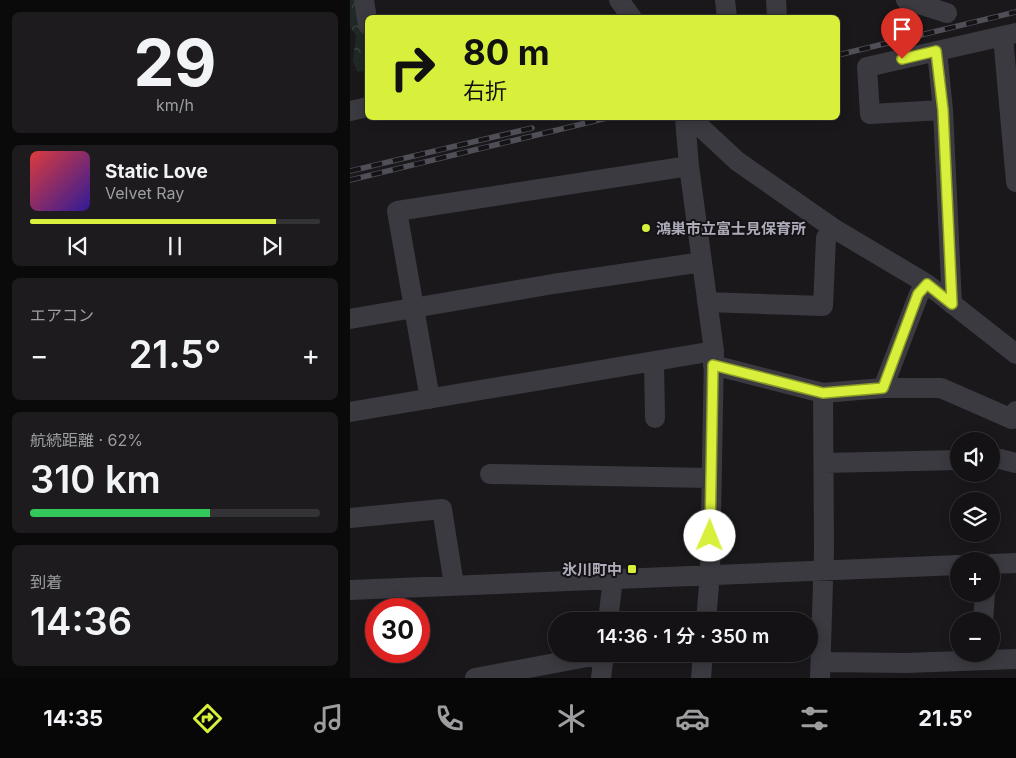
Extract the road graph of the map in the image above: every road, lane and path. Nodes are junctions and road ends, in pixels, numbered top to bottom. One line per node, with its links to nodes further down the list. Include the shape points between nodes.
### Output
1 (364, 0): 6 (street)
2 (619, 0): 7 (street)
3 (725, 0): 8 (street)
4 (906, 0): 5 (street)
5 (947, 13)
6 (366, 15)
7 (630, 15)
8 (727, 15)
9 (1010, 34): 10 (street); 16 (street)
10 (936, 51): 12 (street); 12 (street, via 866,68 870,114)
11 (365, 108): 13 (street)
12 (943, 110): 23 (street)
13 (350, 111)
14 (686, 120): 17 (street)
15 (692, 120): 19 (street, via 737,162)
16 (1015, 156): 18 (street)
17 (689, 166): 20 (street); 24 (street, via 397,211)
18 (1016, 182)
19 (833, 228): 21 (street); 22 (street, via 826,238 823,306)
20 (702, 262): 22 (street); 24 (street)
21 (927, 284): 23 (street); 29 (street, via 918,294)
22 (707, 302): 27 (street)
23 (952, 304): 26 (street)
24 (414, 307): 25 (street); 31 (street)
25 (350, 319)
26 (1016, 354)
27 (713, 358): 28 (street); 30 (street); 40 (street)
28 (654, 361): 31 (street); 34 (street)
29 (883, 388): 30 (street); 32 (street, via 941,388 1012,419)
30 (823, 393): 37 (street)
31 (430, 399): 33 (street)
32 (1016, 411)
33 (350, 412)
34 (655, 418)
35 (1000, 459): 38 (street)
36 (950, 460): 37 (street)
37 (824, 463): 45 (street)
38 (1016, 463)
39 (490, 474): 40 (street)
40 (710, 478): 46 (street)
41 (350, 518): 48 (street, via 442,509)
42 (1016, 563): 43 (street)
43 (1000, 564)
44 (950, 565): 45 (street)
45 (823, 570): 46 (street); 57 (street)
46 (710, 574): 47 (street); 51 (street)
47 (613, 578): 48 (street); 50 (street)
48 (454, 585): 49 (street)
49 (350, 590)
50 (609, 612)
51 (707, 612)
52 (1016, 659): 56 (street)
53 (562, 662): 59 (street)
54 (603, 662): 60 (street)
55 (702, 662): 61 (street)
56 (980, 664): 58 (street)
57 (820, 670): 58 (street)
58 (906, 671)
59 (477, 678)
60 (601, 678)
61 (701, 678)

